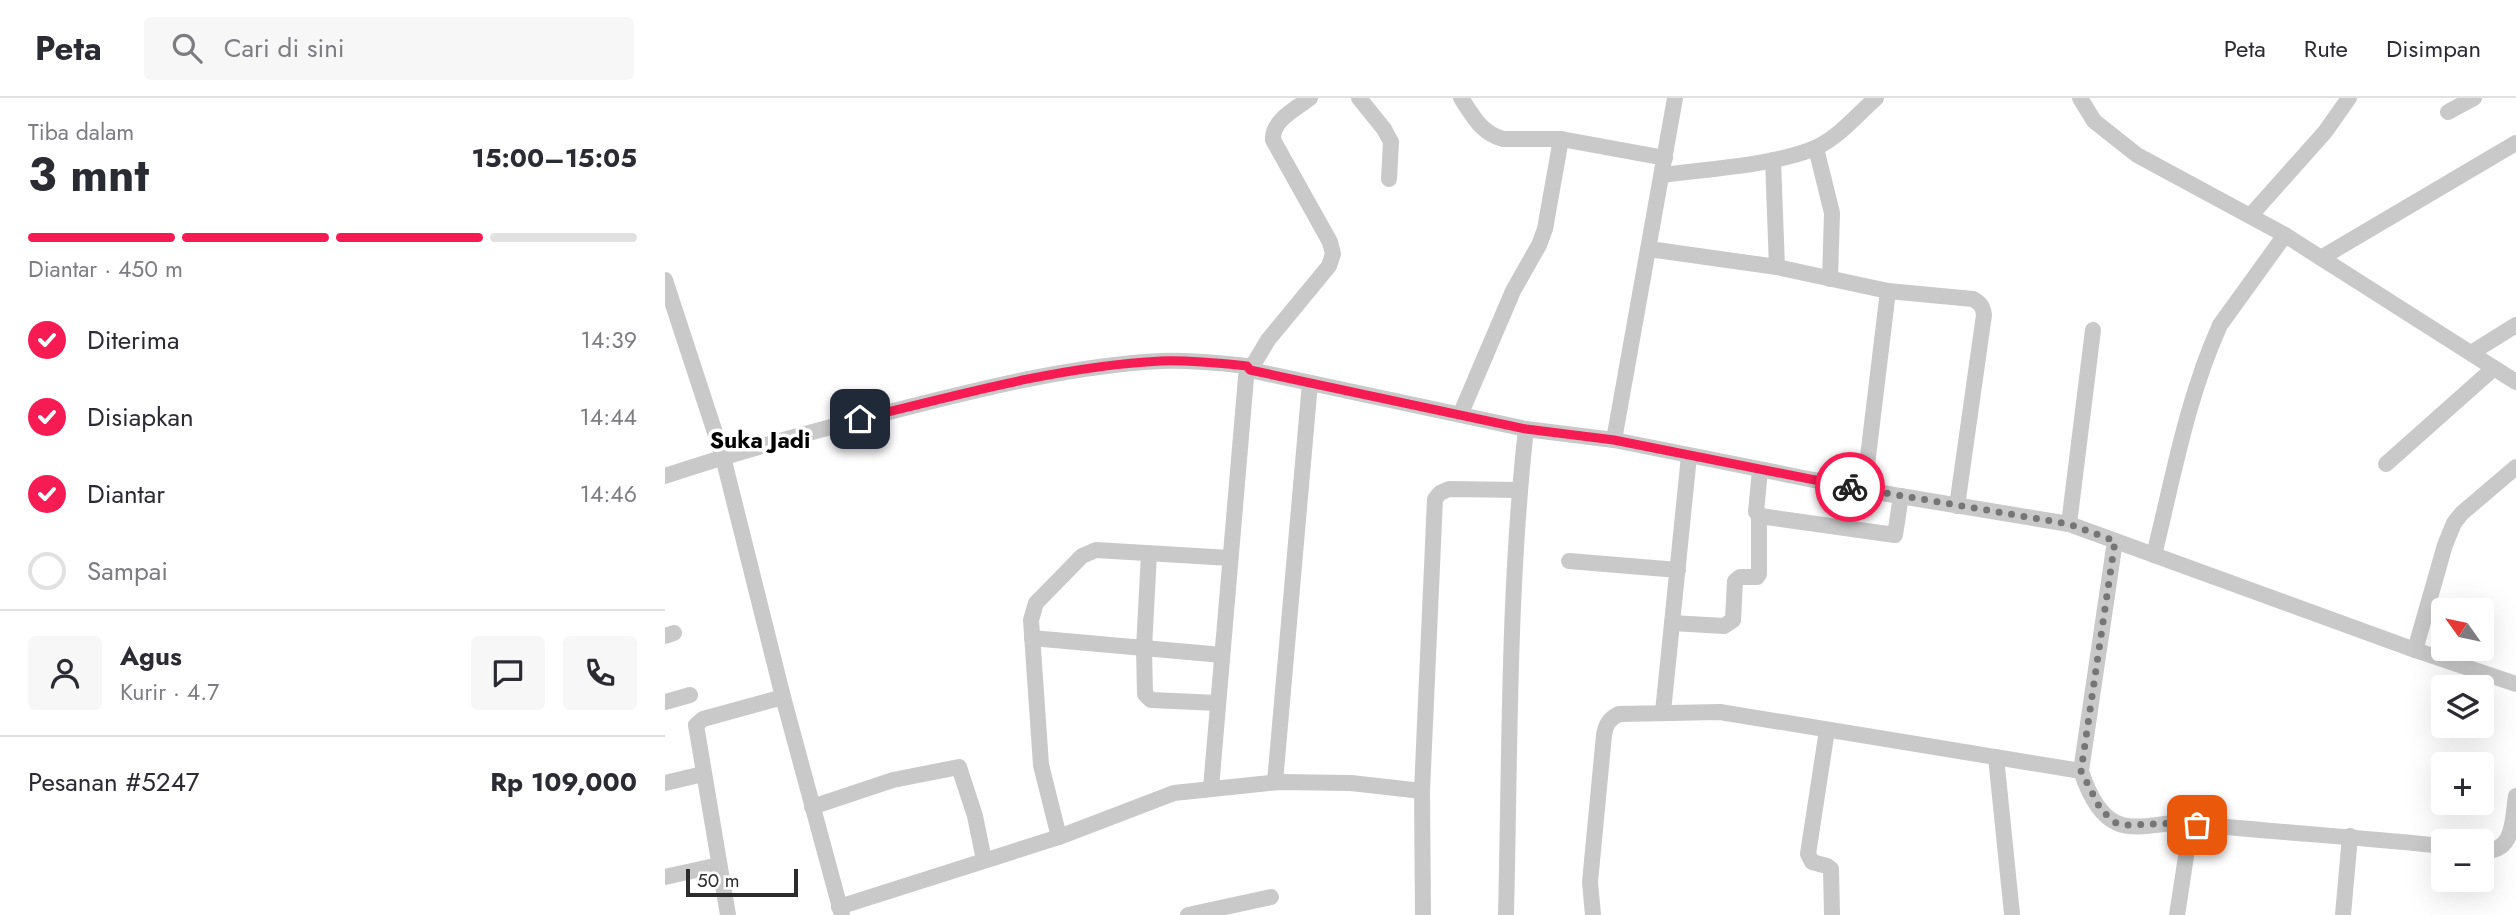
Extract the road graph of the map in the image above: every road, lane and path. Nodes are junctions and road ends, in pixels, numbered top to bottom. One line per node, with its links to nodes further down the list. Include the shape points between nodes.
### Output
1 (1310, 98): 28 (street, via 1279,122 1273,140 1333,254 1321,278)
2 (1359, 98): 16 (street, via 1391,142)
3 (1461, 98): 10 (street, via 1478,124 1495,137)
4 (1675, 98): 13 (street)
5 (1876, 98): 12 (street)
6 (2080, 98): 17 (street, via 2094,121 2137,155)
7 (2349, 98): 17 (street)
8 (2474, 98): 9 (street)
9 (2448, 112)
10 (1561, 139): 13 (street); 32 (street, via 1545,229)
11 (2516, 143): 20 (street)
12 (1817, 148): 14 (street); 22 (street, via 1832,213)
13 (1665, 158): 15 (street)
14 (1773, 160): 15 (street); 21 (street)
15 (1662, 175): 19 (street)
16 (1389, 179)
17 (2251, 215): 18 (street)
18 (2285, 235): 20 (street); 49 (street, via 2212,342)
19 (1650, 249): 21 (street); 34 (street)
20 (2321, 258): 27 (street)
21 (1777, 267): 22 (street)
22 (1830, 279): 24 (street)
23 (665, 280): 36 (street)
24 (1888, 291): 42 (street); 44 (street, via 1973,299 1984,307)
25 (2516, 325): 27 (street)
26 (2093, 330): 46 (street)
27 (2471, 354): 29 (street)
28 (1249, 368): 31 (street); 36 (street, via 1161,361 1034,378); 50 (street)
29 (2494, 368): 30 (street); 37 (street)
30 (2516, 382)
31 (1310, 383): 32 (street); 68 (street)
32 (1461, 413): 33 (street)
33 (1526, 429): 34 (street); 41 (street)
34 (1614, 440): 35 (street)
35 (1689, 456): 39 (street); 52 (street)
36 (723, 457): 40 (street); 60 (street)
37 (2386, 464)
38 (2516, 467): 56 (street, via 2454,523)
39 (1760, 470): 42 (street); 45 (street)
40 (665, 476)
41 (1519, 490): 71 (street, via 1449,489 1435,499); 88 (street)
42 (1864, 490): 43 (street)
43 (1901, 496): 44 (street); 45 (street, via 1895,535)
44 (1957, 506): 46 (street)
45 (1759, 515): 53 (street, via 1759,574 1735,581 1731,623)
46 (2069, 524): 47 (street)
47 (2115, 541): 49 (street); 66 (street)
48 (1149, 554): 50 (street); 54 (street, via 1096,550 1082,556 1036,603); 55 (street)
49 (2154, 555): 56 (street)
50 (1230, 558): 57 (street)
51 (1569, 561): 52 (street)
52 (1678, 570): 53 (street)
53 (1672, 623): 63 (street)
54 (1032, 638): 55 (street); 76 (street, via 1041,765)
55 (1144, 649): 57 (street); 62 (street, via 1147,698)
56 (2415, 650): 58 (street)
57 (1222, 654): 62 (street)
58 (2516, 684)
59 (690, 695): 61 (street)
60 (783, 696): 67 (street, via 699,722 696,731); 73 (street)
61 (665, 702)
62 (1218, 704): 70 (street)
63 (1663, 712): 64 (street, via 1720,712); 89 (street, via 1619,714 1606,726 1590,882)
64 (1827, 730): 65 (street); 90 (street, via 1808,854 1812,862 1831,869)
65 (1996, 757): 66 (street); 84 (street)
66 (2081, 771): 74 (street, via 2101,810 2116,823)
67 (703, 774): 69 (street); 80 (street)
68 (1275, 782): 70 (street); 71 (street, via 1351,783)
69 (665, 783)
70 (1211, 788): 76 (street, via 1164,796)
71 (1423, 791): 87 (street)
72 (2516, 796): 78 (street, via 2505,845)
73 (813, 807): 79 (street, via 893,780 958,767); 83 (street)
74 (2191, 824): 75 (street); 91 (street)
75 (2350, 836): 77 (street); 92 (street)
76 (1059, 837): 79 (street)
77 (2431, 845)
78 (2494, 851)
79 (985, 860): 83 (street)
80 (719, 865): 81 (street); 85 (street)
81 (665, 877)
82 (1271, 897): 86 (street)
83 (840, 911)
84 (2012, 914)
85 (728, 915)
86 (1188, 915)
87 (1423, 915)
88 (1506, 915)
89 (1593, 915)
90 (1832, 915)
91 (2177, 915)
92 (2343, 915)

